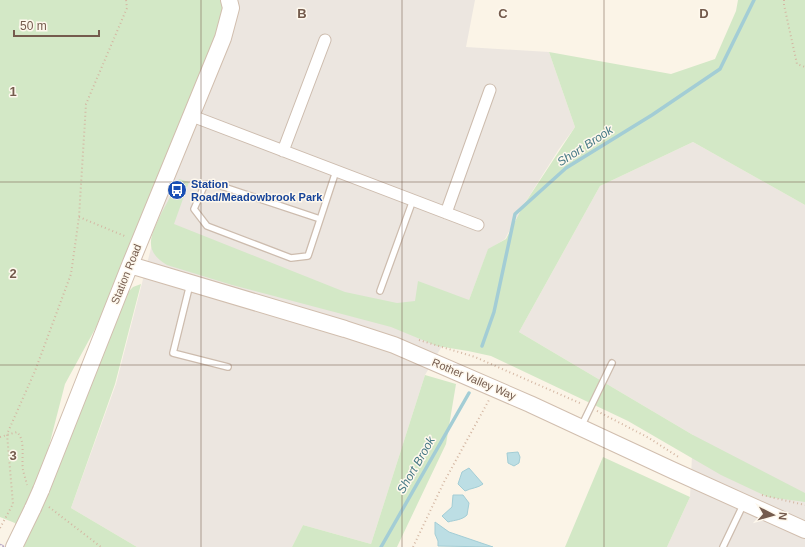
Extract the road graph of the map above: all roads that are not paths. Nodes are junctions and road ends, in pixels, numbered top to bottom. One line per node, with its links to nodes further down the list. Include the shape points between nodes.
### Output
1 (229, 0): 4 (street, Station Road, via 231,8 223,38)
2 (325, 40): 5 (street)
3 (490, 90): 8 (street)
4 (192, 116): 5 (street); 11 (street, Station Road)
5 (283, 150): 6 (street)
6 (336, 171): 7 (street); 9 (lane)
7 (413, 200): 8 (street); 13 (lane)
8 (446, 213): 10 (street)
9 (320, 220): 9 (lane, via 308,256 291,258 207,226 194,209 205,184 218,185)
10 (478, 225)
11 (130, 265): 12 (street, Rother Valley Way); 19 (street, Station Road, bridge, via 41,490)
12 (190, 282): 15 (lane, via 173,353); 16 (street, Rother Valley Way, via 370,337 437,363)
13 (380, 291)
14 (612, 363): 16 (lane)
15 (228, 367)
16 (581, 427): 17 (street, Rother Valley Way)
17 (744, 503): 18 (street, Rother Valley Way); 20 (lane)
18 (805, 530)
19 (14, 547)
20 (723, 547)

